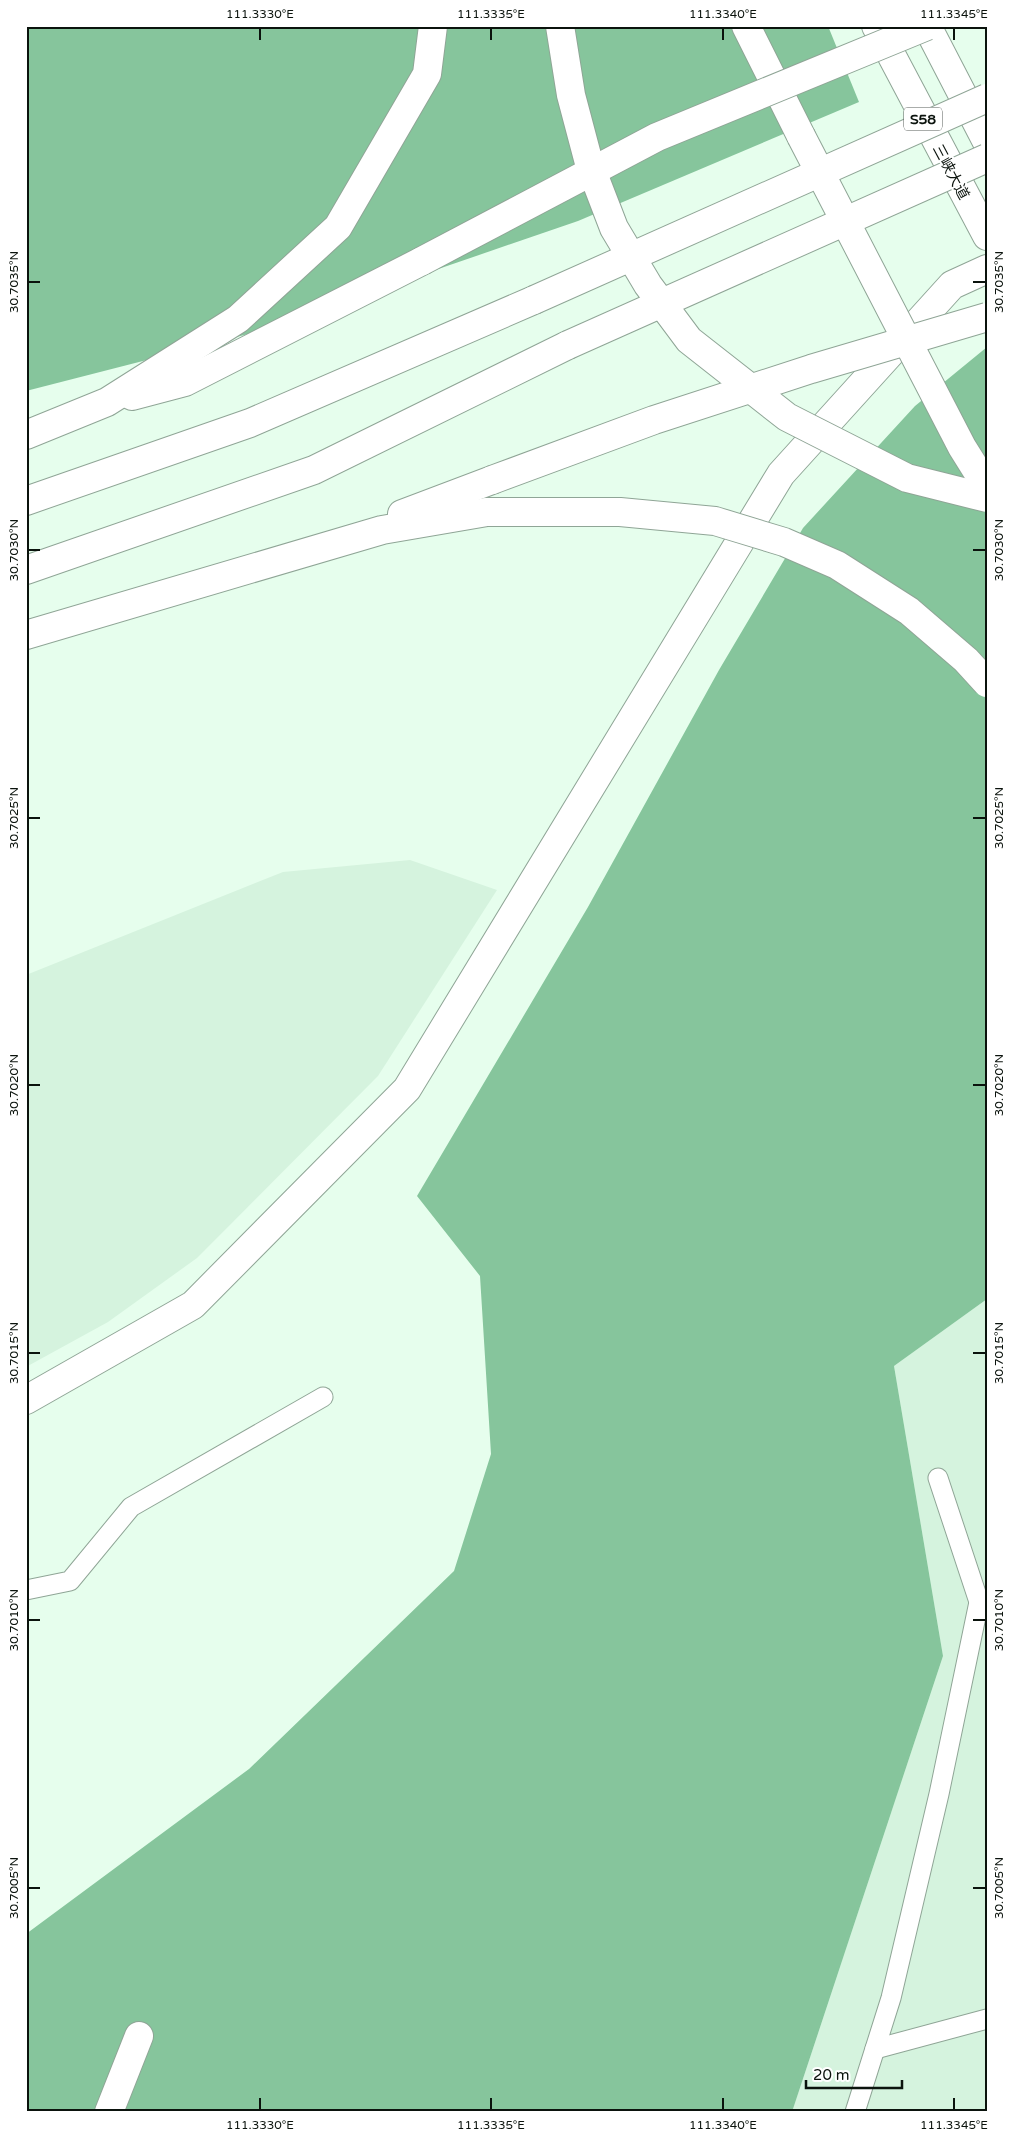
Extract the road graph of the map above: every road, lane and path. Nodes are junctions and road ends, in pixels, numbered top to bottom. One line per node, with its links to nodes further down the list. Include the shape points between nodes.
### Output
1 (433, 26): 12 (main road, via 427,74 338,227 238,319)
2 (560, 26): 15 (main road, bridge, via 571,95 584,144 614,228 648,285 689,340 787,417 907,478)
3 (746, 26): 14 (main road, bridge, via 962,447)
4 (876, 26): 9 (main road, 三峡大道 / S58)
5 (927, 26): 7 (main road); 12 (main road, bridge, via 657,137 185,382)
6 (987, 98): 16 (main road, bridge, via 250,423)
7 (987, 142)
8 (987, 158): 18 (main road, bridge, via 568,345 314,470)
9 (987, 236)
10 (987, 269): 22 (main road, via 952,286 781,474 407,1090 194,1305)
11 (979, 321): 17 (main road, bridge, via 810,369 672,414)
12 (108, 402): 13 (main road)
13 (26, 435)
14 (987, 487)
15 (987, 498)
16 (26, 501)
17 (288, 557): 19 (main road); 20 (main road, bridge, via 382,530 487,512 620,512 706,520 784,542 837,565 909,611 966,660)
18 (26, 570)
19 (26, 635)
20 (987, 683)
21 (322, 1397): 24 (lane, via 132,1507 70,1581)
22 (26, 1400)
23 (938, 1478): 25 (lane)
24 (26, 1590)
25 (983, 1605): 28 (lane, via 892,1998)
26 (987, 2019): 28 (lane)
27 (139, 2036): 29 (main road)
28 (875, 2049): 30 (lane)
29 (109, 2112)
30 (855, 2112)

